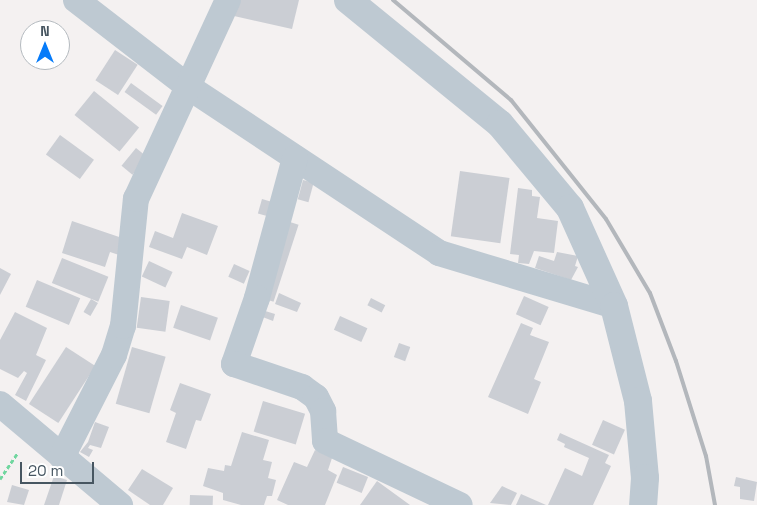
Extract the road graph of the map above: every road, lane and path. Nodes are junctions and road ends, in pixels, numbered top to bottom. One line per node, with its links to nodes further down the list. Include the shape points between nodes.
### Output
1 (76, 0): 4 (street)
2 (228, 0): 4 (street)
3 (348, 0): 6 (street, via 500,124 570,208)
4 (190, 88): 5 (street); 9 (street, via 136,200 123,326 114,355)
5 (295, 158): 6 (street, via 439,253); 12 (street, via 234,364 302,387 316,397 323,410 325,441)
6 (614, 306): 13 (street, via 638,401)
7 (0, 404): 8 (street)
8 (32, 432): 9 (street); 10 (path)
9 (62, 457): 11 (street)
10 (0, 479)
11 (120, 505)
12 (460, 505)
13 (643, 505)

